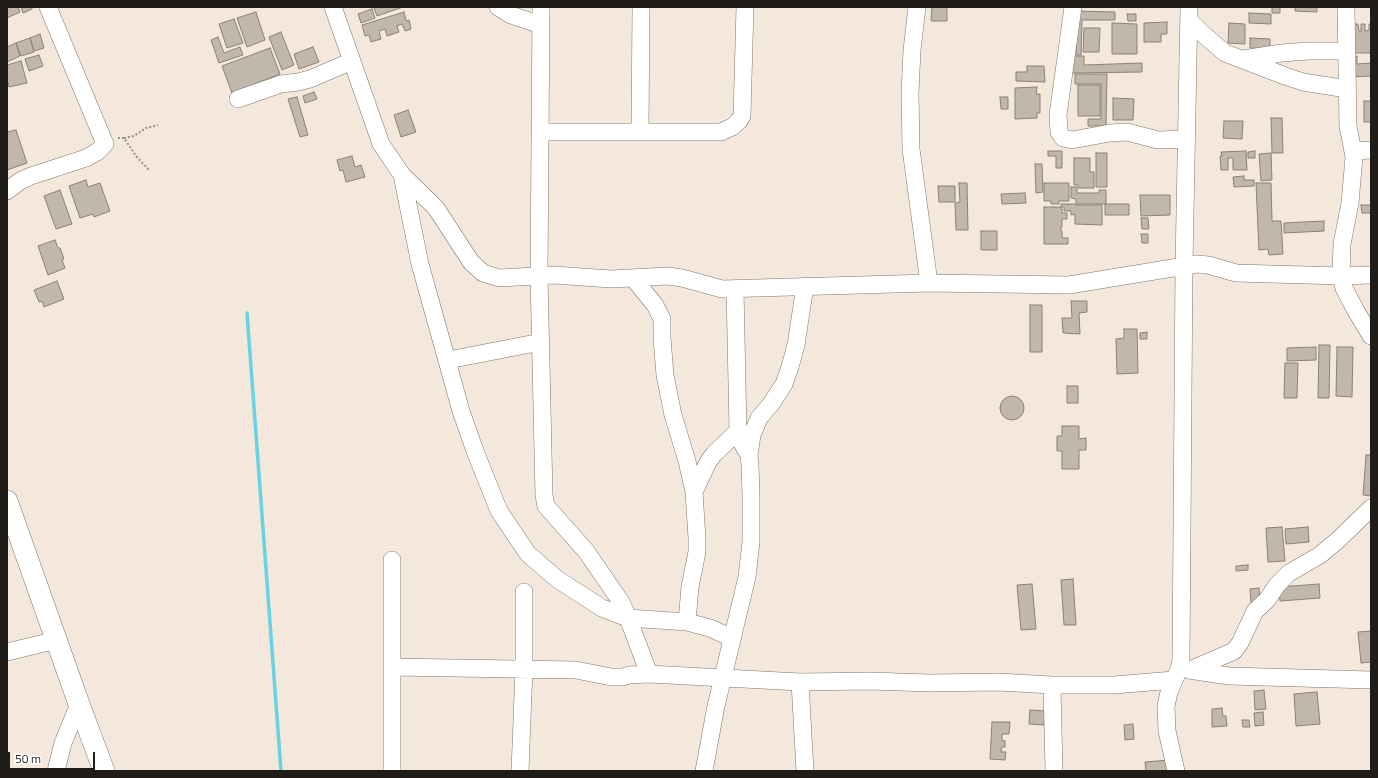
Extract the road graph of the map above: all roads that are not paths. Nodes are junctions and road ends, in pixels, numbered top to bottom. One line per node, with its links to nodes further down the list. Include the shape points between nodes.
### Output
1 (48, 7): 23 (street, via 105,144 86,158 31,176)
2 (333, 7): 14 (street)
3 (498, 7): 11 (street, via 511,16)
4 (541, 7): 11 (street)
5 (642, 7): 18 (street)
6 (745, 7): 18 (street, via 742,116 739,121 721,132)
7 (917, 7): 29 (street, via 910,94 911,149)
8 (1072, 7): 19 (street, via 1057,124 1063,138 1072,140 1127,132 1158,140)
9 (1346, 7): 12 (street)
10 (1189, 13): 13 (street, via 1203,34 1225,52); 19 (street)
11 (541, 25): 17 (street)
12 (1346, 51): 13 (street, via 1282,53); 15 (street)
13 (1243, 59): 15 (street, via 1303,82)
14 (352, 61): 16 (street, via 310,79 281,84); 22 (street, via 381,144)
15 (1346, 89): 21 (street, via 1348,126)
16 (238, 99)
17 (540, 132): 18 (street); 26 (street)
18 (640, 132)
19 (1187, 139): 24 (street)
20 (1371, 150): 21 (street)
21 (1354, 151): 27 (street, via 1350,203 1342,244)
22 (402, 176): 26 (street, via 436,208 471,262 483,273 499,278); 34 (street, via 420,264)
23 (7, 191)
24 (1184, 265): 27 (street, via 1208,265 1236,273); 29 (street, via 1069,285); 49 (street)
25 (1371, 275): 27 (street)
26 (539, 276): 28 (street); 33 (street)
27 (1341, 276): 32 (street, via 1344,288)
28 (633, 278): 31 (street, via 668,276 722,289); 37 (street, via 655,305 662,319 665,375)
29 (928, 283): 30 (street)
30 (805, 286): 31 (street); 36 (street, via 790,367 784,384 759,418)
31 (735, 288): 35 (street)
32 (1371, 336)
33 (541, 342): 34 (street); 42 (street, via 543,481 546,506 586,551 621,602)
34 (448, 360): 42 (street, via 461,411 499,511 528,554 570,588 602,608)
35 (738, 431): 36 (street); 37 (street, via 708,462)
36 (748, 455): 44 (street, via 751,542 747,577)
37 (694, 492): 43 (street, via 697,552)
38 (7, 500): 45 (main road)
39 (1371, 508): 49 (street, via 1320,555 1289,574 1277,585 1267,600 1255,611 1234,651)
40 (392, 560): 47 (street)
41 (524, 592): 48 (street)
42 (628, 618): 43 (street); 50 (street)
43 (687, 622): 44 (street, via 710,628)
44 (732, 638): 51 (street)
45 (57, 640): 46 (street); 55 (main road)
46 (7, 652)
47 (392, 667): 48 (street); 58 (street)
48 (524, 669): 50 (street, via 576,670 623,677); 59 (street)
49 (1181, 673): 52 (street); 54 (street, via 1114,684); 63 (street, via 1166,706 1167,732)
50 (649, 674): 51 (street)
51 (723, 679): 53 (street); 60 (street)
52 (1371, 680)
53 (800, 682): 54 (street, via 998,682); 61 (street)
54 (1052, 685): 62 (street)
55 (79, 704): 56 (street, via 63,743); 57 (main road)
56 (56, 771)
57 (104, 771)
58 (392, 771)
59 (520, 771)
60 (704, 771)
61 (805, 771)
62 (1054, 771)
63 (1176, 771)

